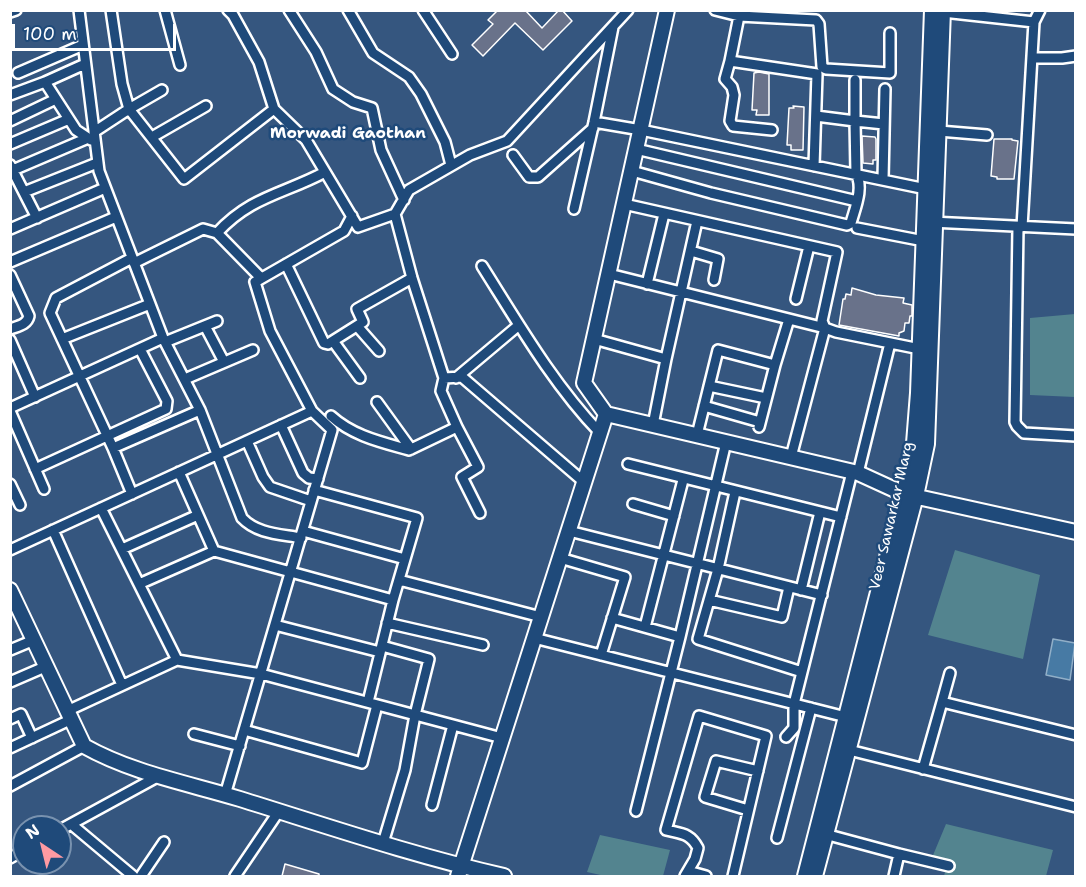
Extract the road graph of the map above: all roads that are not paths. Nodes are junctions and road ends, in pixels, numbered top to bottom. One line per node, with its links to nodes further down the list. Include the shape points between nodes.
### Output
1 (16, 10): 15 (street)
2 (79, 10): 23 (street)
3 (111, 10): 38 (street)
4 (165, 10): 29 (street)
5 (289, 10): 66 (street, via 316,52 333,89 372,108 381,150)
6 (348, 10): 56 (street, via 373,53 409,77 421,94 445,142)
7 (423, 10): 24 (street)
8 (628, 10): 21 (street)
9 (667, 10): 46 (street)
10 (715, 10): 18 (street)
11 (821, 10): 20 (street)
12 (1040, 10): 19 (street)
13 (230, 11): 39 (street, via 259,62)
14 (939, 11): 17 (street); 48 (street, Veer Sawarkar Marg); 64 (street, Veer Sawarkar Marg)
15 (10, 12)
16 (788, 14): 18 (street); 20 (street)
17 (1003, 14): 19 (street)
18 (738, 16): 27 (street)
19 (1034, 22): 26 (street)
20 (819, 24): 22 (street, via 822,66 826,69 890,73)
21 (613, 27): 45 (street); 56 (street, via 507,141)
22 (890, 33)
23 (83, 45): 28 (street); 30 (street)
24 (452, 54)
25 (1076, 56): 26 (street)
26 (1032, 58): 77 (street)
27 (730, 61): 40 (street, via 817,74); 47 (street, via 725,79 734,95 730,121)
28 (86, 64): 32 (street); 51 (street)
29 (180, 65)
30 (18, 73)
31 (855, 80): 43 (street)
32 (45, 82): 35 (street); 36 (street)
33 (885, 89): 44 (street)
34 (162, 90): 38 (street)
35 (10, 95)
36 (56, 99): 41 (street); 42 (street)
37 (206, 106): 50 (street)
38 (129, 109): 50 (street); 51 (street)
39 (274, 109): 50 (street, via 184,179); 60 (street, via 306,140)
40 (816, 116): 43 (street); 57 (street)
41 (69, 119): 51 (street, via 76,130); 52 (street)
42 (10, 121)
43 (855, 121): 44 (street); 61 (street)
44 (884, 124): 62 (street)
45 (593, 125): 46 (street); 54 (street, via 538,177 529,177); 69 (street)
46 (641, 130): 53 (street); 57 (street)
47 (772, 130)
48 (939, 131): 49 (street); 76 (street, Veer Sawarkar Marg)
49 (987, 135)
50 (152, 137)
51 (92, 138): 55 (street); 58 (street)
52 (10, 144)
53 (636, 149): 59 (street); 67 (street)
54 (513, 155)
55 (98, 163): 63 (street); 65 (street)
56 (451, 165): 66 (street, via 409,190)
57 (814, 166): 61 (street)
58 (12, 168): 65 (street)
59 (632, 171): 67 (street, via 838,225 851,223); 68 (street)
60 (325, 172): 72 (street); 81 (street, via 247,206)
61 (856, 174): 62 (street); 67 (street)
62 (883, 179): 64 (street)
63 (105, 188): 73 (street); 74 (street)
64 (926, 189): 76 (street, Veer Sawarkar Marg)
65 (24, 192): 74 (street)
66 (404, 200): 70 (street)
67 (857, 201)
68 (624, 204): 71 (street); 89 (street)
69 (574, 209)
70 (395, 214): 72 (street, via 358,227); 92 (street)
71 (664, 214): 75 (street); 94 (street)
72 (352, 216): 87 (street, via 344,231)
73 (116, 217): 85 (street); 86 (street)
74 (37, 218): 79 (street)
75 (697, 222): 83 (street); 84 (street)
76 (930, 222): 77 (street); 82 (street, Veer Sawarkar Marg); 159 (street, Veer Sawarkar Marg, via 928,433)
77 (1020, 227): 80 (street); 139 (street, via 1015,422 1024,433)
78 (857, 228): 82 (street)
79 (10, 229)
80 (1076, 229)
81 (216, 233): 85 (street, via 203,229); 91 (street)
82 (924, 241): 113 (street, Veer Sawarkar Marg)
83 (809, 246): 96 (street); 103 (street, via 837,252 822,321)
84 (691, 251): 93 (street, via 718,258); 95 (street)
85 (133, 260): 97 (street); 106 (street, via 56,298 50,313)
86 (10, 262)
87 (286, 264): 91 (street); 109 (street, via 324,343)
88 (482, 266): 100 (street)
89 (609, 274): 94 (street); 107 (street)
90 (10, 275): 104 (street, via 28,321)
91 (261, 278): 130 (street, via 255,282 270,331)
92 (412, 278): 102 (street, via 357,309 363,322); 120 (street)
93 (714, 280)
94 (647, 284): 95 (street)
95 (682, 292): 98 (street); 115 (street)
96 (796, 299)
97 (150, 304): 106 (street); 108 (street)
98 (789, 319): 103 (street); 117 (street)
99 (217, 321): 101 (street)
100 (519, 325): 121 (street); 136 (street, via 576,408)
101 (205, 326): 108 (street); 116 (street)
102 (357, 326): 109 (street); 114 (street)
103 (825, 328): 110 (street); 145 (street)
104 (10, 329)
105 (10, 339): 124 (street)
106 (62, 339): 118 (street)
107 (594, 339): 115 (street); 131 (street, via 584,382)
108 (164, 340): 111 (street); 122 (street)
109 (333, 341): 119 (street)
110 (890, 343): 113 (street); 149 (street)
111 (141, 349): 118 (street); 138 (street, via 168,406)
112 (253, 350): 116 (street)
113 (920, 350): 159 (street, Veer Sawarkar Marg)
114 (379, 351)
115 (666, 359): 134 (street)
116 (224, 362): 122 (street)
117 (775, 365): 123 (street, via 718,350); 125 (street)
118 (80, 378): 124 (street); 138 (street)
119 (360, 378)
120 (444, 378): 121 (street); 135 (street, via 441,391)
121 (456, 378): 152 (street, via 462,377)
122 (185, 379): 129 (street)
123 (709, 386): 125 (street); 127 (street)
124 (35, 397): 128 (street)
125 (766, 398): 127 (street, via 759,425)
126 (377, 402): 143 (street)
127 (704, 406): 137 (street)
128 (10, 409): 147 (street)
129 (200, 410): 142 (street); 144 (street)
130 (312, 411): 133 (street); 150 (street, via 332,430)
131 (606, 414): 134 (street); 136 (street)
132 (331, 416): 143 (street, via 354,432)
133 (281, 425): 140 (street); 150 (street, via 303,473)
134 (653, 425): 137 (street)
135 (457, 427): 143 (street); 165 (street, via 478,467 462,477)
136 (600, 433): 152 (street)
137 (697, 435): 141 (street)
138 (107, 436): 142 (street); 147 (street)
139 (1076, 436)
140 (247, 441): 144 (street); 160 (street, via 270,487)
141 (726, 442): 145 (street); 154 (street)
142 (113, 448): 158 (street)
143 (411, 449)
144 (219, 454): 148 (street); 172 (street, via 242,518 250,526 265,532)
145 (791, 457): 149 (street)
146 (628, 464): 151 (street)
147 (35, 469): 155 (street)
148 (179, 472): 158 (street); 166 (street)
149 (855, 472): 159 (street); 168 (street)
150 (318, 479): 156 (street)
151 (684, 480): 154 (street); 167 (street)
152 (584, 482): 170 (street)
153 (10, 484): 162 (street)
154 (715, 487): 157 (street); 179 (street)
155 (44, 489)
156 (314, 490): 160 (street); 178 (street, via 417,518)
157 (735, 492): 164 (street); 180 (street)
158 (132, 494): 163 (street)
159 (910, 495): 171 (street); 216 (street, Veer Sawarkar Marg); 228 (street, Veer Sawarkar Marg)
160 (311, 501): 172 (street)
161 (633, 504): 167 (street)
162 (20, 505)
163 (101, 508): 169 (street); 173 (street)
164 (820, 512): 168 (street); 186 (street)
165 (480, 513)
166 (198, 515): 173 (street); 175 (street)
167 (674, 516): 176 (street)
168 (841, 517): 187 (street)
169 (53, 530): 174 (street); 209 (street)
170 (568, 531): 176 (street); 177 (street)
171 (1076, 532)
172 (302, 534): 178 (street); 181 (street)
173 (122, 549): 183 (street)
174 (10, 550)
175 (214, 551): 181 (street); 183 (street)
176 (664, 556): 179 (street); 194 (street)
177 (560, 558): 190 (street); 191 (street, via 625,577)
178 (405, 559): 182 (street)
179 (697, 564): 180 (street); 195 (street)
180 (717, 569): 184 (street); 189 (street)
181 (291, 572): 188 (street); 193 (street)
182 (399, 580): 188 (street); 190 (street)
183 (139, 584): 202 (street)
184 (789, 587): 186 (street); 189 (street, via 782,617)
185 (10, 590): 197 (street)
186 (801, 590): 187 (street)
187 (822, 595): 204 (street)
188 (393, 600): 192 (street)
189 (709, 600): 204 (street, via 698,639)
190 (541, 617): 196 (street)
191 (612, 618): 194 (street); 201 (street)
192 (387, 623): 198 (street); 199 (street)
193 (275, 625): 199 (street); 207 (street)
194 (645, 627): 195 (street)
195 (680, 637): 205 (street)
196 (534, 638): 201 (street); 224 (street)
197 (34, 640): 200 (street); 203 (street)
198 (483, 645)
199 (381, 649): 211 (street); 215 (street, via 429,658)
200 (10, 650)
201 (601, 655): 205 (street)
202 (177, 660): 207 (street); 209 (street)
203 (47, 666): 208 (street); 214 (street)
204 (802, 672): 212 (street)
205 (670, 673): 212 (street); 238 (street)
206 (950, 673): 210 (street)
207 (261, 674): 211 (street); 219 (street)
208 (10, 682)
209 (122, 686): 214 (street)
210 (942, 702): 221 (street); 229 (street)
211 (373, 704): 215 (street); 219 (street, via 362,763)
212 (794, 704): 213 (street); 222 (street, via 794,728)
213 (811, 708): 216 (street); 242 (street)
214 (70, 715): 223 (street); 225 (street)
215 (415, 715): 218 (street); 244 (street, via 405,770)
216 (846, 717): 241 (street, Veer Sawarkar Marg)
217 (10, 719): 223 (street, via 21,714)
218 (453, 725): 224 (street); 234 (street)
219 (244, 730): 226 (street)
220 (194, 734): 226 (street)
221 (1076, 735)
222 (786, 737)
223 (32, 738): 227 (street)
224 (502, 738): 247 (street)
225 (84, 746): 231 (street, via 104,758); 232 (street)
226 (240, 746): 233 (street)
227 (10, 748)
228 (849, 750): 229 (street); 241 (street, Veer Sawarkar Marg)
229 (923, 769): 235 (street)
230 (758, 771): 236 (street); 236 (street, via 716,762 705,797); 248 (street, via 766,736 699,716 666,830 688,836 698,848)
231 (157, 777): 233 (street); 239 (street)
232 (10, 786)
233 (225, 795): 237 (street)
234 (432, 805)
235 (1076, 807)
236 (748, 810): 254 (street)
237 (279, 811): 244 (street); 251 (street)
238 (636, 811)
239 (72, 823)
240 (72, 825): 249 (street)
241 (821, 833): 245 (street); 255 (street, Veer Sawarkar Marg); 256 (street, Veer Sawarkar Marg)
242 (777, 838)
243 (164, 842): 250 (street)
244 (383, 843): 247 (street)
245 (899, 854): 246 (street); 257 (street)
246 (949, 866)
247 (459, 872): 252 (street)
248 (686, 874): 253 (street)
249 (133, 876)
250 (141, 876)
251 (235, 876)
252 (504, 876)
253 (706, 876)
254 (733, 876)
255 (805, 876)
256 (815, 876)
257 (894, 876)

